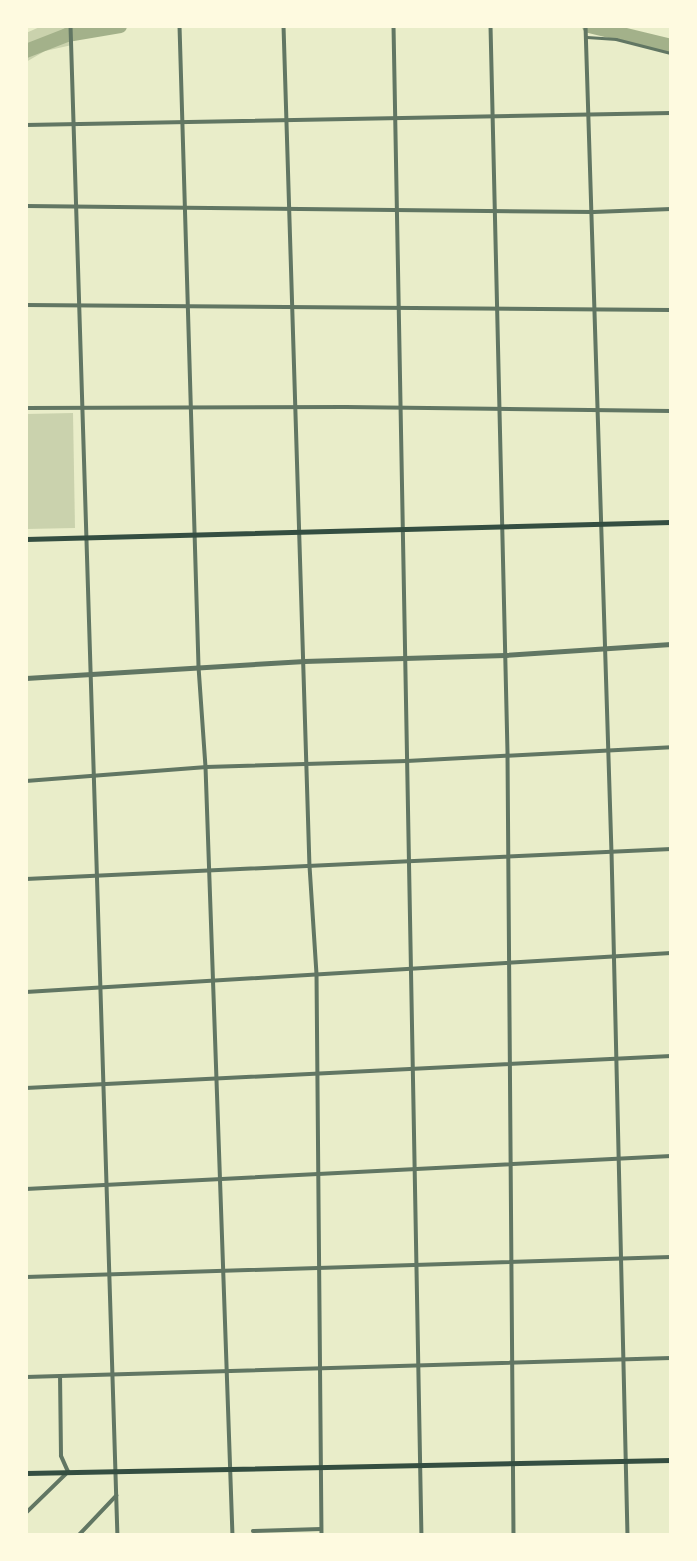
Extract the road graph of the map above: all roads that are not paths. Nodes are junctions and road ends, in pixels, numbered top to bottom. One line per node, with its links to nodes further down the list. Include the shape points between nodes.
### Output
1 (71, 26): 16 (street)
2 (180, 26): 14 (street)
3 (285, 26): 13 (street)
4 (394, 26): 12 (street)
5 (492, 26): 11 (street)
6 (586, 26): 7 (street)
7 (587, 35): 8 (street); 10 (street)
8 (671, 53)
9 (671, 113): 10 (street)
10 (589, 115): 11 (street); 24 (street)
11 (494, 117): 12 (street); 23 (street)
12 (396, 118): 13 (street); 22 (street)
13 (288, 121): 14 (street); 20 (street)
14 (182, 124): 16 (street); 19 (street)
15 (26, 125): 16 (street)
16 (74, 125): 18 (street)
17 (26, 206): 18 (street)
18 (76, 207): 19 (street); 26 (street)
19 (184, 207): 20 (street); 27 (street)
20 (291, 209): 22 (street); 28 (street)
21 (671, 209): 24 (street)
22 (397, 210): 23 (street); 29 (street)
23 (496, 212): 24 (street); 31 (street)
24 (594, 212): 32 (street)
25 (26, 305): 26 (street)
26 (80, 305): 27 (street); 35 (street)
27 (188, 307): 28 (street); 36 (street)
28 (294, 309): 29 (street); 33 (street)
29 (400, 309): 31 (street); 37 (street)
30 (671, 310): 32 (street)
31 (497, 311): 32 (street); 38 (street)
32 (593, 311): 39 (street)
33 (298, 407): 36 (street); 37 (street); 45 (street)
34 (26, 408): 35 (street)
35 (83, 408): 36 (street); 47 (street)
36 (190, 408): 46 (street)
37 (401, 408): 38 (street); 44 (street)
38 (498, 410): 39 (street); 43 (street)
39 (596, 410): 40 (street); 42 (street)
40 (671, 411)
41 (671, 522): 42 (main road)
42 (601, 523): 43 (main road); 50 (street)
43 (504, 528): 44 (main road); 51 (street)
44 (405, 530): 45 (main road); 52 (street)
45 (302, 532): 46 (main road); 53 (street)
46 (194, 534): 47 (main road); 54 (street)
47 (87, 537): 48 (main road); 55 (street)
48 (26, 539)
49 (671, 644): 50 (street)
50 (604, 648): 51 (street); 58 (street)
51 (505, 655): 52 (street); 59 (street)
52 (405, 659): 53 (street); 60 (street)
53 (304, 661): 54 (street); 61 (street)
54 (199, 667): 55 (street); 62 (street)
55 (91, 673): 56 (street); 63 (street)
56 (26, 678)
57 (671, 747): 58 (street)
58 (607, 751): 59 (street); 66 (street)
59 (508, 755): 60 (street); 67 (street)
60 (407, 761): 61 (street); 68 (street)
61 (307, 764): 62 (street); 69 (street)
62 (206, 767): 63 (street); 70 (street)
63 (96, 774): 64 (street); 71 (street)
64 (26, 781)
65 (671, 849): 66 (street)
66 (611, 852): 67 (street); 74 (street)
67 (508, 856): 68 (street); 75 (street)
68 (409, 861): 69 (street); 76 (street)
69 (310, 866): 70 (street); 77 (street)
70 (210, 870): 71 (street); 78 (street)
71 (98, 876): 72 (street); 79 (street)
72 (26, 879)
73 (671, 953): 74 (street)
74 (612, 956): 75 (street); 82 (street)
75 (509, 963): 76 (street); 83 (street)
76 (411, 969): 77 (street); 84 (street)
77 (317, 974): 78 (street); 85 (street)
78 (214, 981): 79 (street); 86 (street)
79 (100, 988): 80 (street); 87 (street)
80 (26, 992)
81 (671, 1056): 82 (street)
82 (615, 1059): 83 (street); 90 (street)
83 (510, 1064): 84 (street); 91 (street)
84 (415, 1069): 85 (street); 92 (street)
85 (319, 1073): 86 (street); 93 (street)
86 (217, 1078): 87 (street); 94 (street)
87 (104, 1084): 88 (street); 95 (street)
88 (26, 1088)
89 (671, 1156): 90 (street)
90 (617, 1158): 91 (street); 98 (street)
91 (511, 1164): 92 (street); 99 (street)
92 (417, 1169): 93 (street); 100 (street)
93 (319, 1174): 94 (street); 101 (street)
94 (221, 1179): 95 (street); 102 (street)
95 (107, 1185): 96 (street); 103 (street)
96 (26, 1189)
97 (671, 1256): 98 (street)
98 (622, 1258): 99 (street); 106 (street)
99 (513, 1262): 100 (street); 107 (street)
100 (417, 1265): 101 (street); 108 (street)
101 (320, 1268): 102 (street); 109 (street)
102 (224, 1272): 103 (street); 110 (street)
103 (110, 1275): 104 (street); 111 (street)
104 (26, 1277)
105 (671, 1358): 106 (street)
106 (623, 1360): 107 (street); 115 (street)
107 (513, 1364): 108 (street); 116 (street)
108 (419, 1366): 109 (street); 117 (street)
109 (320, 1367): 110 (street); 118 (street)
110 (227, 1371): 111 (street); 119 (street)
111 (113, 1375): 113 (street); 120 (street)
112 (26, 1377): 113 (street)
113 (60, 1377): 121 (street, via 61,1456)
114 (671, 1460): 115 (main road)
115 (625, 1461): 116 (main road); 132 (street)
116 (514, 1463): 117 (main road); 131 (street)
117 (421, 1465): 118 (main road); 130 (street)
118 (321, 1467): 119 (main road); 126 (street)
119 (231, 1469): 120 (main road); 129 (street)
120 (116, 1471): 121 (main road); 123 (street)
121 (68, 1472): 122 (main road); 124 (street)
122 (26, 1473)
123 (117, 1495): 127 (street); 128 (street)
124 (26, 1513)
125 (253, 1531): 126 (street)
126 (321, 1532)
127 (79, 1535)
128 (118, 1535)
129 (233, 1535)
130 (422, 1535)
131 (514, 1535)
132 (628, 1535)

